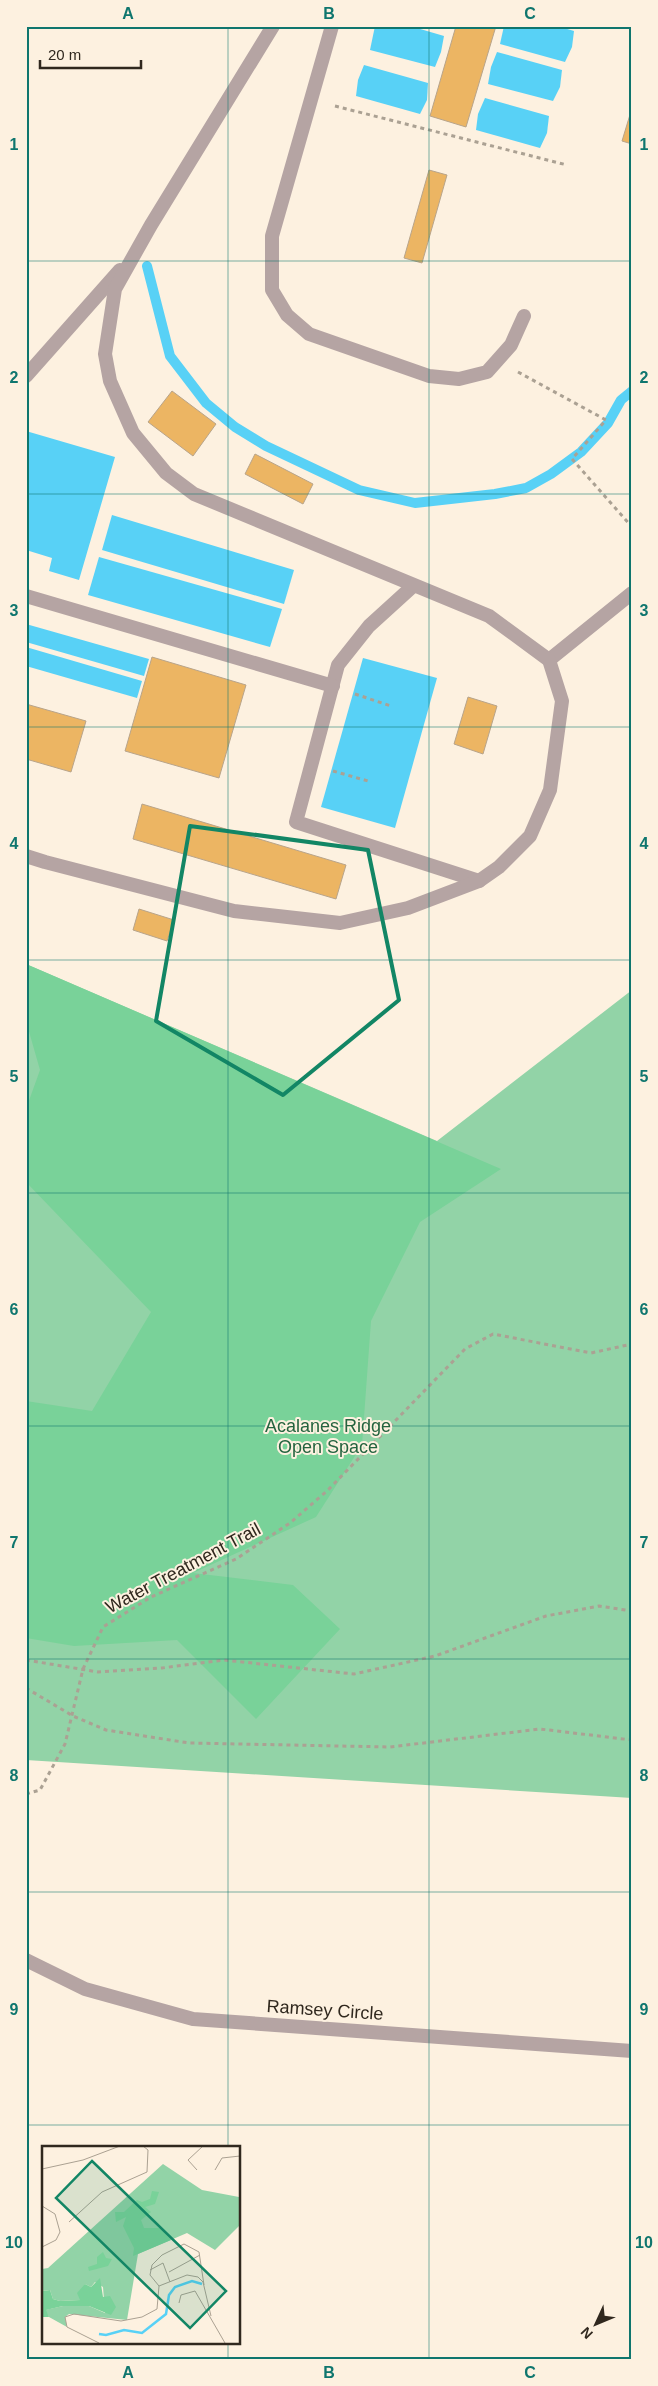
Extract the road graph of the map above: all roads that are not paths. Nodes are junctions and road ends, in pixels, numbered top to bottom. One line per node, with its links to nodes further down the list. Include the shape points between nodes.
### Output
1 (273, 26): 3 (street)
2 (332, 26): 4 (street, via 272,236 272,290 286,314 309,334 429,376 459,379 487,372 512,345)
3 (134, 254): 5 (street); 6 (street, via 115,289 105,354 110,380 133,433 166,473 194,494)
4 (524, 316)
5 (26, 376)
6 (413, 586): 9 (street, via 489,616); 10 (street, via 368,626 338,665)
7 (632, 593): 9 (street)
8 (26, 596): 10 (street)
9 (549, 660): 12 (street, via 562,701 550,790 530,836 499,867)
10 (333, 686): 12 (street, via 296,822)
11 (26, 856): 12 (street, via 234,911 340,923 408,908)
12 (479, 881)
13 (26, 1960): 14 (street, Ramsey Circle, via 85,1989 193,2019)
14 (632, 2051)

